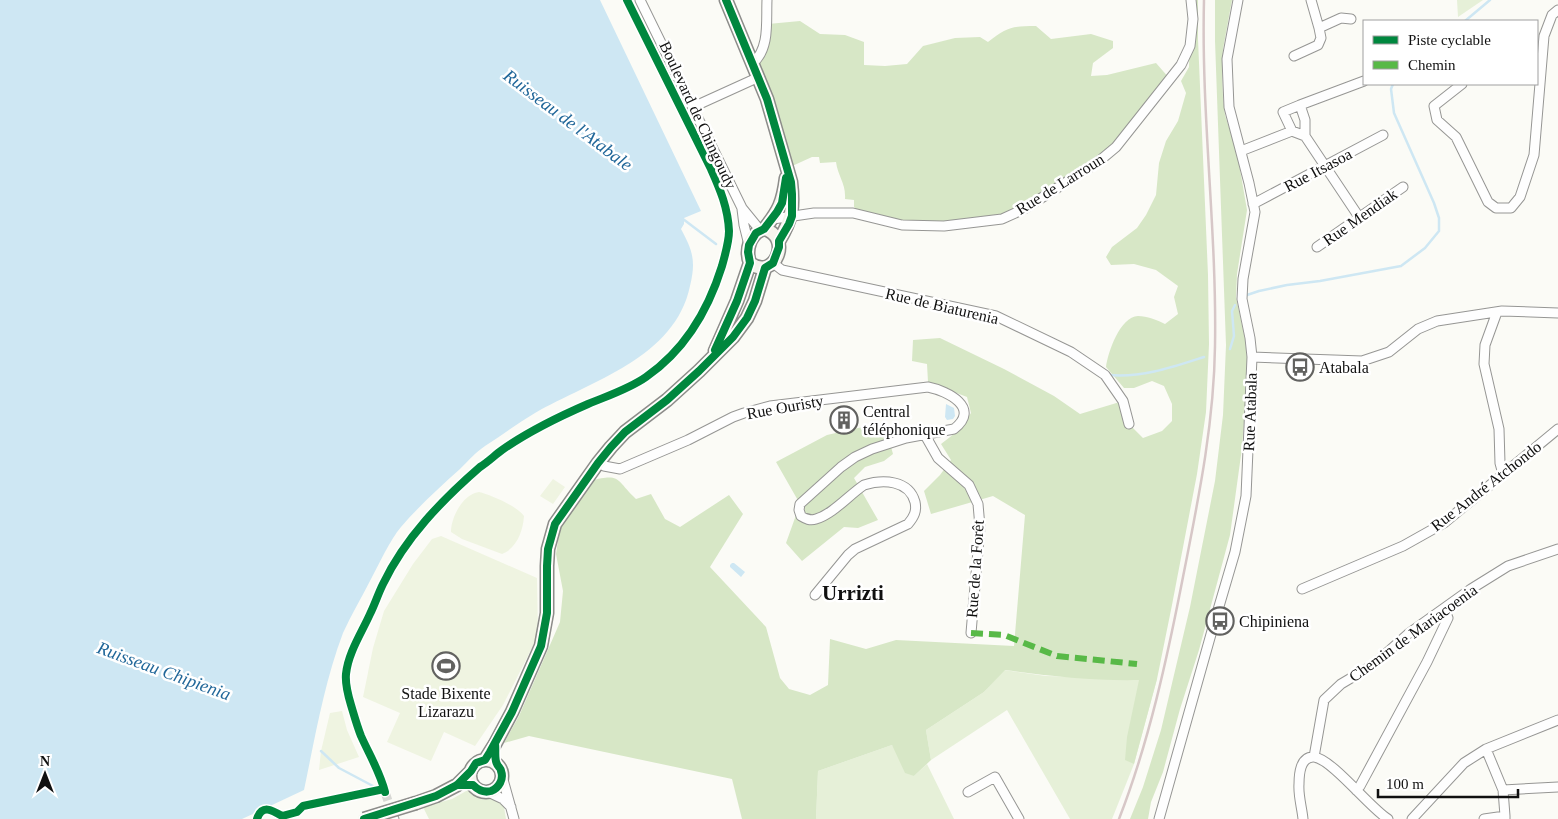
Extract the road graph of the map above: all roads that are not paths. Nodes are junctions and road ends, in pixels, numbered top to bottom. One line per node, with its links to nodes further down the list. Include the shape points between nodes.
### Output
1 (640, 0): 19 (street)
2 (726, 0): 12 (main road)
3 (767, 0): 12 (street, via 765,43)
4 (1191, 0): 29 (street, Rue de Larroun, via 1190,46 1181,65 1122,140 1098,162 1024,209 1002,219 944,226 902,225 853,213)
5 (1238, 0): 23 (street, Rue Atabala, via 1227,59 1230,107)
6 (1311, 0): 9 (street)
7 (1558, 10): 10 (street)
8 (1351, 19): 9 (street, via 1341,18)
9 (1319, 28): 11 (street, via 1321,38 1318,44)
10 (1540, 35): 13 (street)
11 (1294, 56)
12 (753, 63): 14 (main road)
13 (1538, 75)
14 (759, 77): 19 (street); 25 (main road)
15 (1363, 81): 18 (street)
16 (1461, 85): 17 (street, via 1434,106 1437,120 1456,137 1488,202 1496,208 1511,208 1520,197 1534,154)
17 (1537, 85)
18 (1300, 105): 20 (street, via 1283,112); 21 (street, via 1305,120)
19 (693, 107): 28 (street)
20 (1292, 131): 21 (street); 23 (street)
21 (1305, 136): 24 (street)
22 (1383, 136): 24 (street, Rue Itsasoa)
23 (1240, 151): 27 (street, Rue Atabala)
24 (1325, 166): 27 (street, Rue Itsasoa); 30 (street)
25 (787, 168): 29 (main road); 31 (main road, via 782,203)
26 (1403, 187): 30 (street, Rue Mendiak)
27 (1253, 204): 41 (street, Rue Atabala, via 1242,299)
28 (742, 208): 32 (street); 34 (street)
29 (792, 216): 31 (street, Rue de Larroun); 33 (main road)
30 (1359, 217): 35 (street, Rue Mendiak)
31 (773, 218): 32 (main road)
32 (762, 230): 33 (main road, via 773,233); 34 (main road, via 756,233)
33 (779, 241): 37 (main road)
34 (749, 245): 36 (main road)
35 (1317, 247)
36 (750, 263): 37 (main road); 40 (main road)
37 (769, 265): 40 (main road, via 747,318); 42 (street, Rue de Biaturenia, via 996,316 1071,352 1105,375 1123,401)
38 (1497, 312): 39 (street); 41 (street, via 1437,321 1418,329 1389,352 1362,361); 46 (street, via 1485,345 1484,364)
39 (1558, 314)
40 (713, 356): 45 (main road, via 667,400 626,432)
41 (1252, 357): 70 (street, Rue Atabala, via 1246,496 1235,552)
42 (1129, 424)
43 (1558, 429): 46 (street, Rue André Atchondo)
44 (925, 434): 45 (street, Rue Ouristy, via 954,429 960,424 964,408 958,400 939,389 928,387 770,406 733,417 620,469); 49 (street, Rue Ouristy, via 889,443 855,458 800,504 801,516 814,520 864,484 887,481 909,491 916,506 914,518 908,524 848,555); 51 (street, Rue de la Forêt, via 938,458 969,485 978,504 980,527)
45 (598, 463): 55 (main road, via 555,524 548,549 547,613 541,646 495,744)
46 (1504, 474): 48 (street, Rue André Atchondo, via 1444,523 1403,546)
47 (1558, 549): 50 (street, Chemin de Mariacoenia, via 1508,566)
48 (1302, 589)
49 (815, 595)
50 (1444, 609): 54 (street, Chemin de Mariacoenia, via 1324,700); 61 (street, via 1448,618 1427,662)
51 (971, 633)
52 (1558, 720): 53 (street)
53 (1486, 749): 62 (street); 73 (street, via 1464,763)
54 (1314, 757): 61 (street, via 1329,764); 71 (street, via 1307,758 1301,765 1299,785)
55 (491, 762): 56 (main road, via 476,764); 57 (main road, via 499,767)
56 (471, 771): 58 (main road); 59 (main road)
57 (502, 776): 63 (main road, via 496,788); 65 (street)
58 (457, 785): 59 (main road); 67 (main road, bridge, via 436,796)
59 (473, 785): 63 (main road)
60 (1558, 787): 62 (street)
61 (1356, 790): 72 (street)
62 (1503, 790): 66 (street)
63 (488, 792): 65 (street)
64 (968, 792): 69 (street, via 995,777)
65 (511, 807): 68 (street)
66 (1505, 818): 74 (street)
67 (364, 819)
68 (514, 819)
69 (1019, 819)
70 (1159, 819)
71 (1303, 819)
72 (1388, 819)
73 (1412, 819)
74 (1484, 819)

